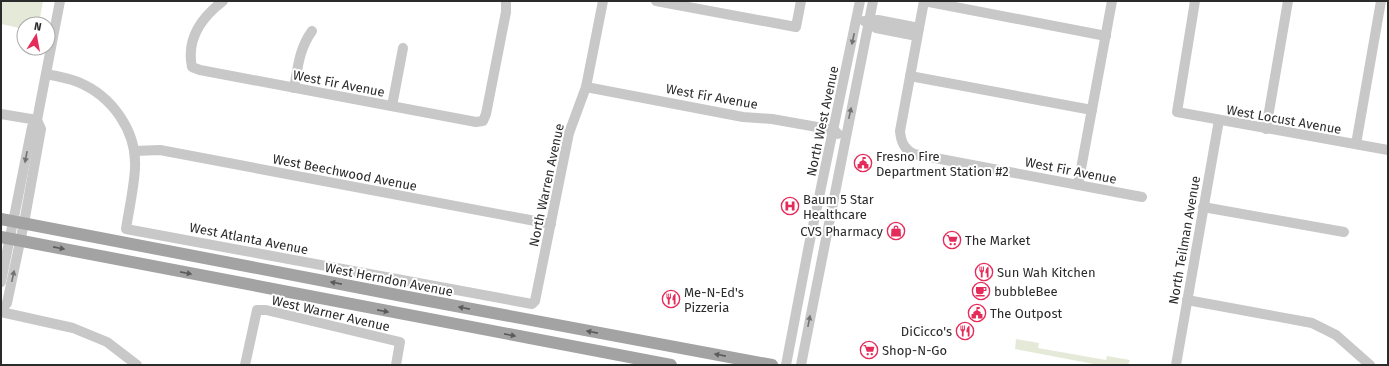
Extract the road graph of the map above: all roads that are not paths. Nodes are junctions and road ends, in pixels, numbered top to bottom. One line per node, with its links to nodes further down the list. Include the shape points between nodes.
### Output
1 (60, 1): 20 (street)
2 (223, 1): 23 (street, West Fir Avenue, via 208,12 198,27 190,59 192,67)
3 (506, 1): 24 (street, West Fir Avenue, via 505,19 483,121 476,122)
4 (603, 1): 22 (street, North Warren Avenue)
5 (656, 1): 6 (street, via 796,28)
6 (800, 1)
7 (860, 1): 14 (street, North West Avenue)
8 (873, 1): 15 (street, North West Avenue)
9 (924, 1): 17 (street); 18 (street)
10 (1112, 1): 18 (street)
11 (1195, 1): 28 (street, West Locust Avenue, via 1177,112)
12 (1288, 1): 29 (street)
13 (1381, 1): 31 (street)
14 (857, 20): 15 (street); 30 (street, North West Avenue, one-way to 30)
15 (869, 22): 17 (street, via 876,28); 35 (street, North West Avenue, one-way to 15)
16 (312, 31): 23 (street, via 300,52)
17 (918, 32): 21 (street)
18 (1106, 36): 25 (street)
19 (403, 48): 24 (street)
20 (46, 74): 27 (street); 33 (street, via 78,82 102,96 112,105 126,126)
21 (910, 76): 25 (street); 34 (street, West Fir Avenue, via 900,131 904,145 914,154)
22 (586, 87): 30 (street, West Fir Avenue, via 743,117 772,119); 40 (street, North Warren Avenue, via 569,133)
23 (294, 88): 24 (street, West Fir Avenue)
24 (392, 106)
25 (1092, 110): 34 (street)
26 (1, 114): 27 (street)
27 (37, 120): 39 (street, via 32,128)
28 (1219, 120): 29 (street, West Locust Avenue); 37 (street, North Teilman Avenue)
29 (1266, 129): 31 (street, West Locust Avenue)
30 (834, 130): 35 (street, via 839,138 831,180); 52 (street, North West Avenue)
31 (1356, 144): 32 (street, West Locust Avenue)
32 (1388, 150)
33 (134, 151): 40 (street, West Beechwood Avenue, via 160,150); 45 (street, West Atlanta Avenue, via 134,178 126,229)
34 (1078, 184): 36 (street, West Fir Avenue)
35 (835, 188): 53 (street, North West Avenue, one-way to 35)
36 (1142, 197)
37 (1203, 207): 41 (street); 44 (street, North Teilman Avenue)
38 (1, 219): 39 (main road, West Herndon Avenue)
39 (19, 222): 42 (street); 51 (main road, West Herndon Avenue, one-way to 39)
40 (551, 224): 45 (street, North Warren Avenue, via 535,301)
41 (1344, 232)
42 (10, 239): 43 (street); 46 (street, one-way to 42, via 7,303); 50 (main road, one-way to 50)
43 (1, 282)
44 (1187, 300): 54 (street, North Teilman Avenue); 55 (street, via 1312,323 1336,335)
45 (532, 304)
46 (1, 311): 47 (street, via 73,328 107,342)
47 (137, 365)
48 (245, 365): 49 (street, West Warner Avenue, via 256,310 266,310 400,342)
49 (396, 365)
50 (671, 365)
51 (772, 365)
52 (786, 365)
53 (800, 365)
54 (1176, 365)
55 (1370, 365)

